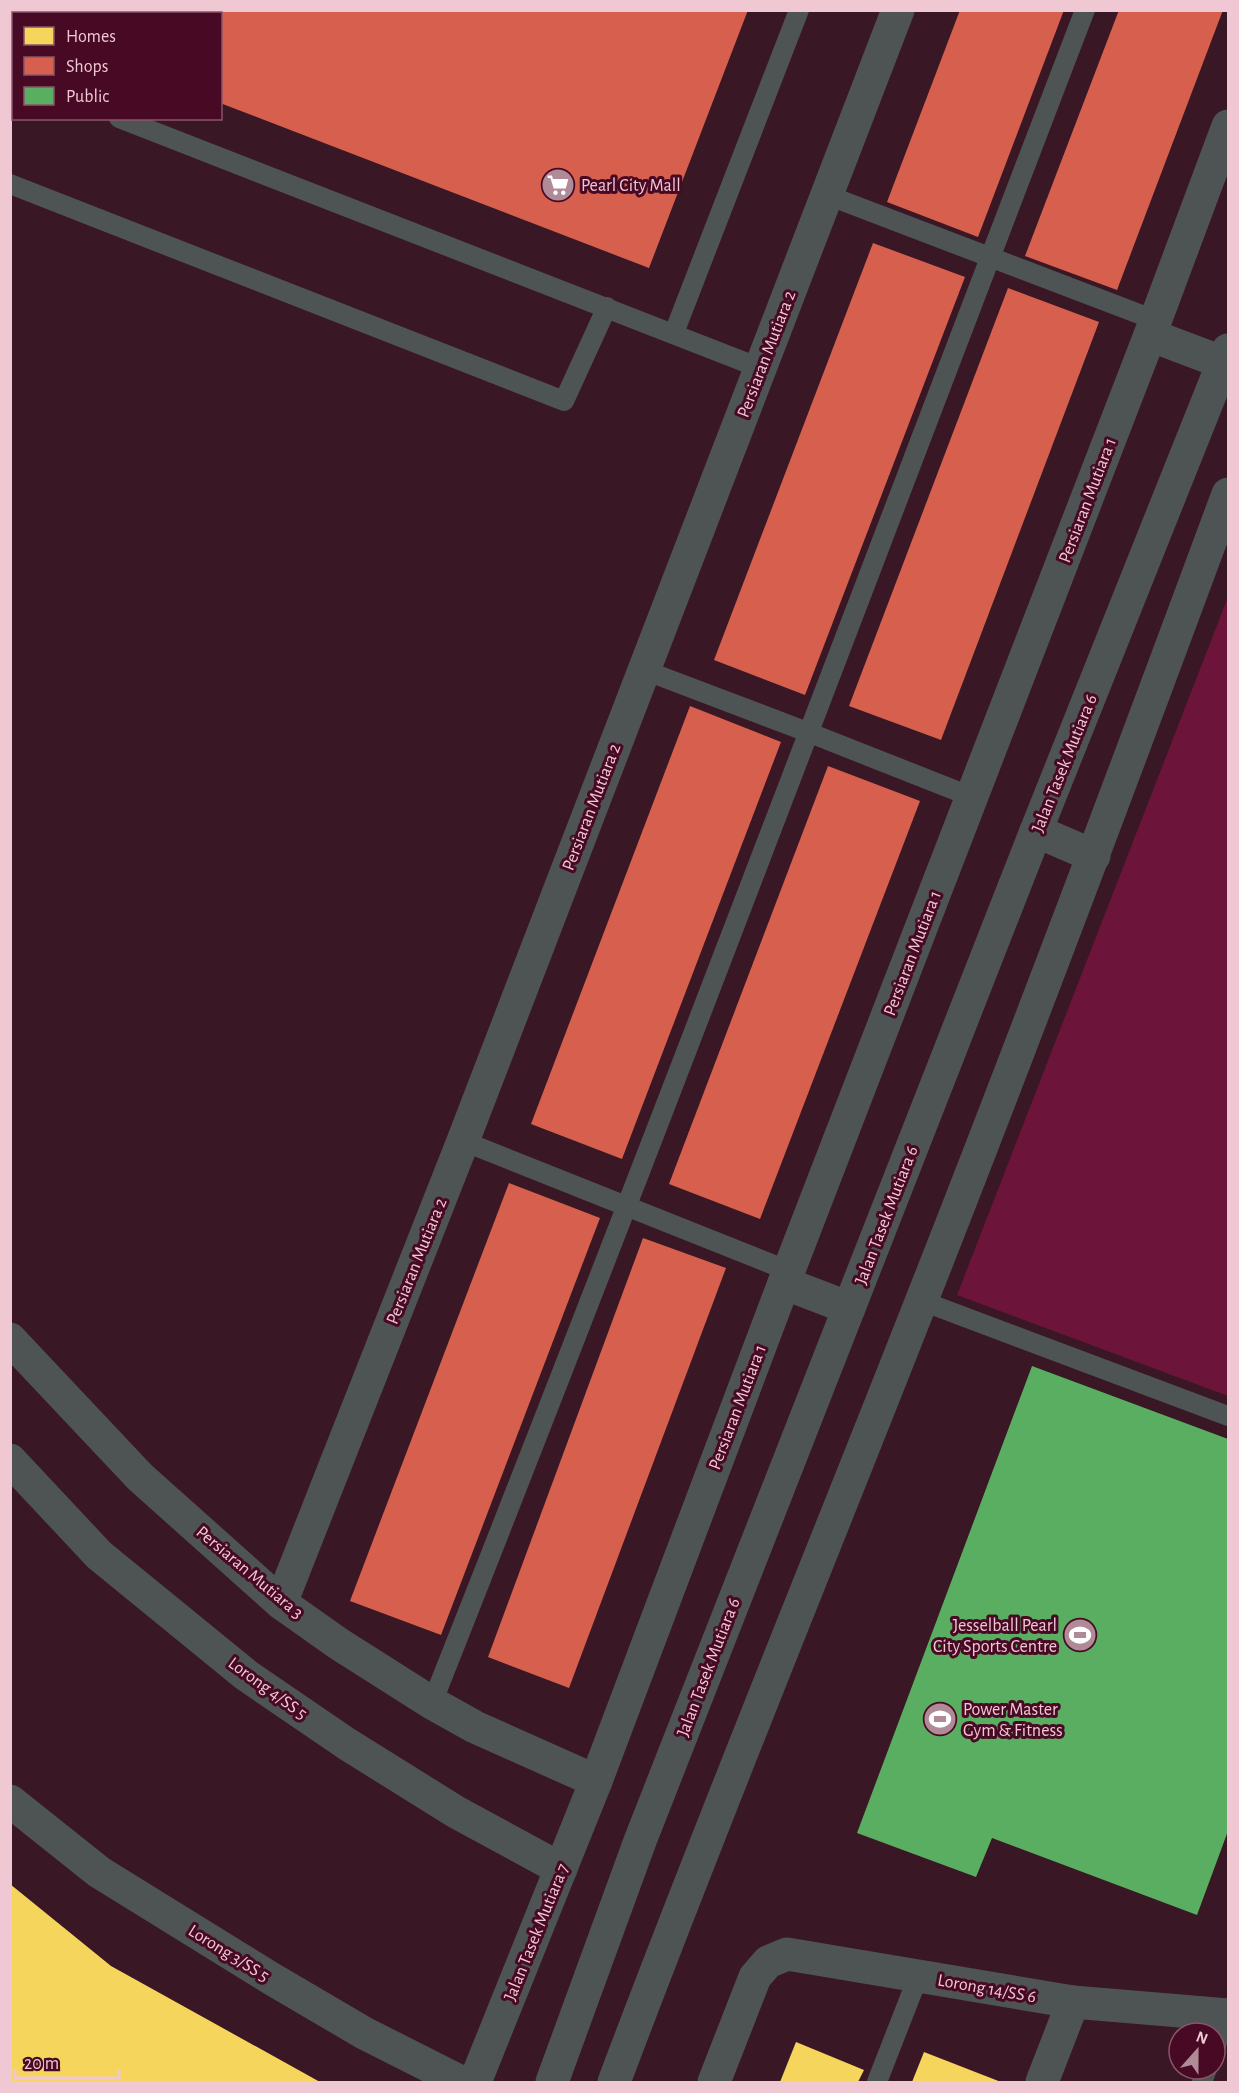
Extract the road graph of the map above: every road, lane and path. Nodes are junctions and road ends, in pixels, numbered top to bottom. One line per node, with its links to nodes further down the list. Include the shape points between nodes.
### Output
1 (799, 10): 11 (lane)
2 (898, 10): 7 (street, Persiaran Mutiara 2)
3 (1084, 10): 8 (lane)
4 (124, 120): 9 (lane)
5 (1228, 126): 10 (street, Persiaran Mutiara 1)
6 (10, 184): 9 (lane, via 564,401)
7 (827, 195): 8 (lane); 13 (street, Persiaran Mutiara 2)
8 (991, 256): 10 (lane); 16 (lane)
9 (607, 307): 11 (lane)
10 (1153, 327): 12 (street); 17 (street, Persiaran Mutiara 1)
11 (674, 333): 13 (lane)
12 (1226, 357): 18 (street, Jalan Tasek Mutiara 6)
13 (760, 368): 15 (street, Persiaran Mutiara 2)
14 (1228, 494): 19 (street)
15 (644, 670): 16 (lane); 20 (street, Persiaran Mutiara 2)
16 (810, 733): 17 (lane); 21 (lane)
17 (972, 797): 22 (street, Persiaran Mutiara 1)
18 (1036, 831): 19 (street); 24 (street, Jalan Tasek Mutiara 6)
19 (1094, 856): 23 (street)
20 (463, 1141): 21 (lane); 28 (street, Persiaran Mutiara 2)
21 (628, 1206): 22 (lane); 29 (lane)
22 (786, 1277): 24 (street); 30 (street, Persiaran Mutiara 1)
23 (922, 1301): 26 (lane); 39 (street)
24 (849, 1308): 38 (street, Jalan Tasek Mutiara 6, via 627,1872)
25 (10, 1339): 28 (street, Persiaran Mutiara 3, via 140,1477)
26 (1228, 1416)
27 (10, 1460): 32 (street, Lorong 4/SS 5, via 99,1555 246,1675 456,1812)
28 (281, 1603): 29 (street, Persiaran Mutiara 3)
29 (432, 1704): 30 (street, Persiaran Mutiara 3)
30 (596, 1781): 32 (street, Jalan Tasek Mutiara 7)
31 (10, 1801): 36 (street, Lorong 3/SS 5, via 99,1872 364,2033)
32 (561, 1869): 37 (street, Jalan Tasek Mutiara 7)
33 (918, 1977): 34 (street, Lorong 14/SS 6); 40 (street, Lorong 14/SS 6, via 787,1954 768,1962 754,1977); 41 (lane)
34 (1072, 2002): 35 (street, Lorong 14/SS 6); 42 (street)
35 (1228, 2015)
36 (461, 2082)
37 (475, 2082)
38 (552, 2082)
39 (614, 2082)
40 (714, 2082)
41 (877, 2082)
42 (1042, 2082)

